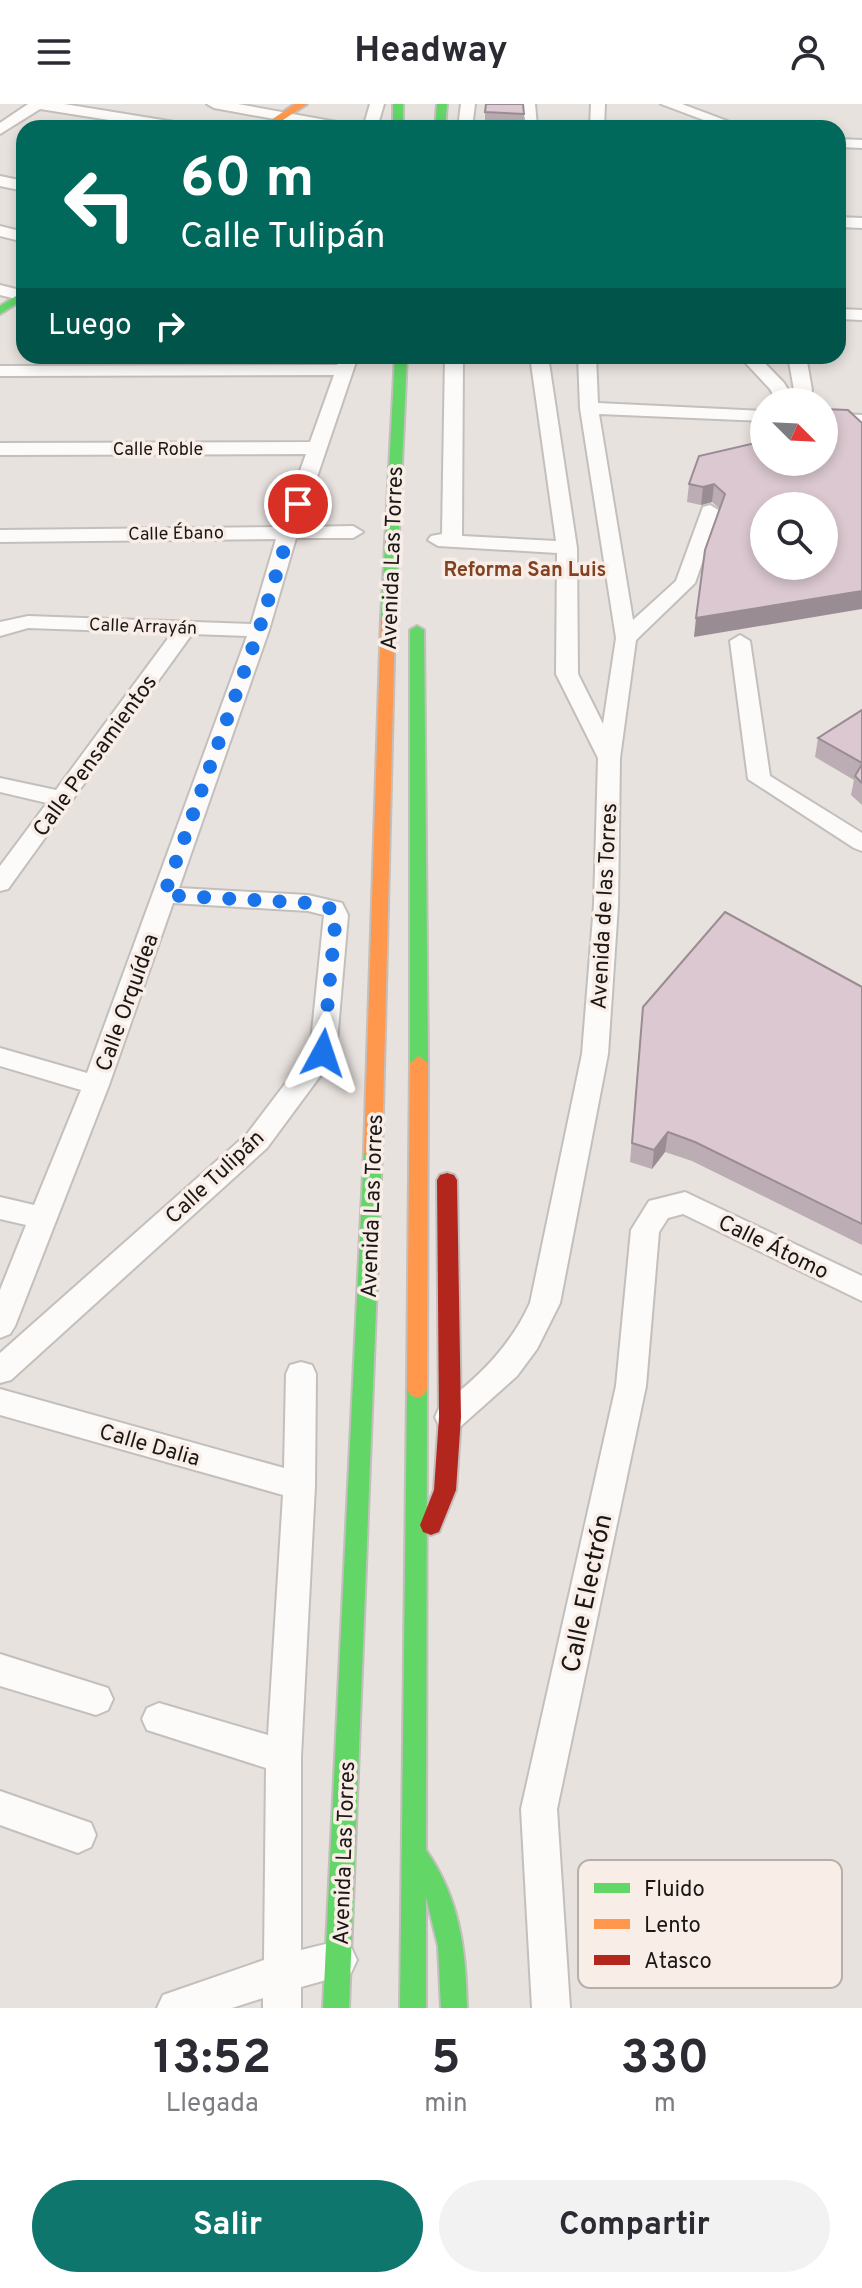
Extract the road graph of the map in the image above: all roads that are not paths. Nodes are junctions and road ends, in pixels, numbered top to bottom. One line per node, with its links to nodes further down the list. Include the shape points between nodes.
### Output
1 (214, 104): 6 (street)
2 (302, 104): 6 (main road)
3 (668, 104): 10 (street)
4 (700, 104): 11 (street)
5 (29, 106): 7 (street); 12 (street)
6 (281, 116): 8 (main road); 9 (street)
7 (130, 120)
8 (275, 120)
9 (303, 120)
10 (715, 120)
11 (740, 120)
12 (0, 131)
13 (304, 364): 21 (street)
14 (348, 364): 28 (street, Calle Orquídea)
15 (401, 364): 70 (main road, Avenida Las Torres)
16 (454, 364): 34 (street, via 445,541)
17 (540, 364): 34 (street)
18 (587, 364): 24 (street, Avenida de las Torres)
19 (756, 364): 22 (street)
20 (798, 364): 23 (street)
21 (0, 371)
22 (779, 388)
23 (803, 388)
24 (589, 408): 25 (street); 39 (street, Avenida de las Torres)
25 (750, 415)
26 (838, 419): 27 (street)
27 (862, 420)
28 (316, 448): 29 (street, Calle Roble); 31 (street, Calle Orquídea)
29 (0, 449)
30 (710, 511): 39 (street, via 685,583)
31 (288, 532): 32 (street, Calle Ébano); 33 (street, Calle Ébano); 38 (street, Calle Orquídea)
32 (353, 532)
33 (0, 536)
34 (567, 548): 41 (street, via 567,674)
35 (417, 618): 48 (main road, Avenida Las Torres)
36 (187, 627): 37 (street, Calle Arrayán, via 28,622); 38 (street, Calle Arrayán); 43 (street, Calle Pensamientos)
37 (0, 630)
38 (259, 630): 46 (street, Calle Orquídea)
39 (626, 638): 41 (street, Avenida de las Torres)
40 (740, 641): 44 (street, via 759,779)
41 (609, 758): 60 (street, Avenida de las Torres, via 595,1054 545,1303 530,1338 503,1375)
42 (0, 785): 43 (street)
43 (62, 799): 45 (street, Calle Pensamientos)
44 (862, 843)
45 (0, 883)
46 (164, 895): 49 (street, Calle Orquídea); 57 (street, Calle Tulipán, via 333,909 323,1053 257,1141)
47 (0, 1057): 49 (street)
48 (419, 1075): 50 (main road); 62 (main road, Avenida Las Torres)
49 (96, 1085): 54 (street, Calle Orquídea)
50 (440, 1110)
51 (447, 1169): 60 (main road)
52 (685, 1203): 55 (street, Calle Átomo); 76 (street, Calle Electrón, via 659,1209 645,1230 631,1386 539,1809)
53 (0, 1208): 54 (street)
54 (42, 1218): 56 (street, Calle Orquídea)
55 (862, 1289)
56 (0, 1326)
57 (0, 1371)
58 (301, 1374): 61 (street)
59 (0, 1402): 61 (street, Calle Dalia)
60 (450, 1417): 62 (main road, via 445,1490)
61 (299, 1486): 66 (street)
62 (415, 1568): 69 (main road, Avenida Las Torres)
63 (0, 1670): 64 (street)
64 (96, 1699)
65 (159, 1719): 66 (street)
66 (284, 1757): 71 (street)
67 (0, 1808): 68 (street)
68 (78, 1835)
69 (414, 1853): 74 (main road, Avenida Las Torres); 75 (main road, via 433,1876 453,1933)
70 (338, 1960): 71 (street); 73 (main road, Avenida Las Torres)
71 (283, 1990): 72 (street)
72 (176, 2008)
73 (336, 2008)
74 (413, 2008)
75 (454, 2008)
76 (551, 2008)

